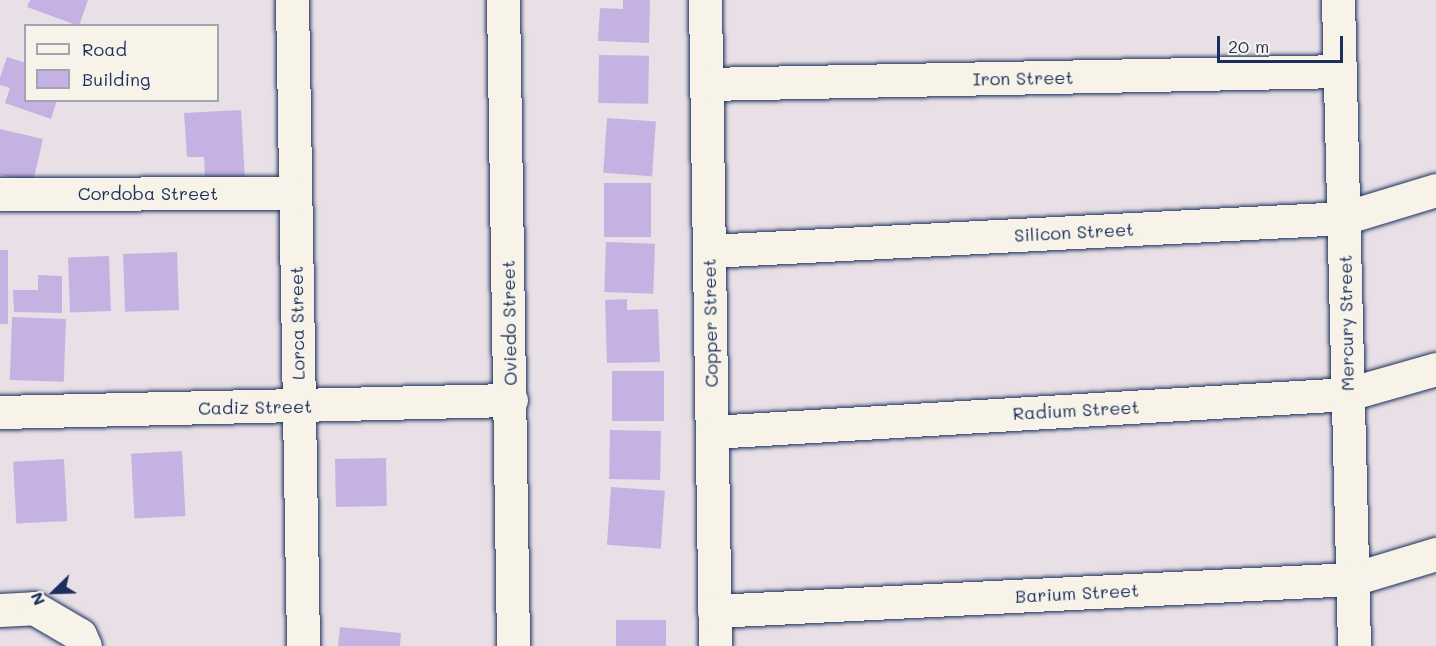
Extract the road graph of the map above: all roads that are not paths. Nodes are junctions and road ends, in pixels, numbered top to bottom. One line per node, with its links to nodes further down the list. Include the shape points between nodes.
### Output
1 (292, 0): 8 (street, Lorca Street)
2 (503, 0): 14 (street, Oviedo Street)
3 (705, 0): 6 (street, Copper Street)
4 (1338, 0): 5 (street, Mercury Street)
5 (1340, 71): 6 (street, Iron Street); 10 (street, Mercury Street)
6 (706, 84): 11 (street, Copper Street)
7 (1436, 190): 10 (street, Silicon Street)
8 (295, 193): 9 (street, Cordoba Street); 15 (street, Lorca Street)
9 (0, 194)
10 (1344, 218): 11 (street, Silicon Street); 13 (street, Mercury Street)
11 (709, 251): 17 (street, Copper Street)
12 (1436, 369): 13 (street, Radium Street)
13 (1348, 394): 17 (street, Radium Street); 19 (street, Mercury Street)
14 (511, 400): 15 (street, Cadiz Street); 24 (street, Oviedo Street)
15 (299, 406): 16 (street, Cadiz Street); 23 (street, Lorca Street)
16 (0, 412)
17 (712, 432): 21 (street, Copper Street)
18 (1436, 554): 19 (street, Barium Street)
19 (1353, 579): 21 (street, Barium Street); 26 (street, Mercury Street)
20 (0, 610): 22 (street, via 34,608 80,636)
21 (714, 611): 25 (street, Copper Street)
22 (86, 646)
23 (303, 646)
24 (513, 646)
25 (715, 646)
26 (1354, 646)

